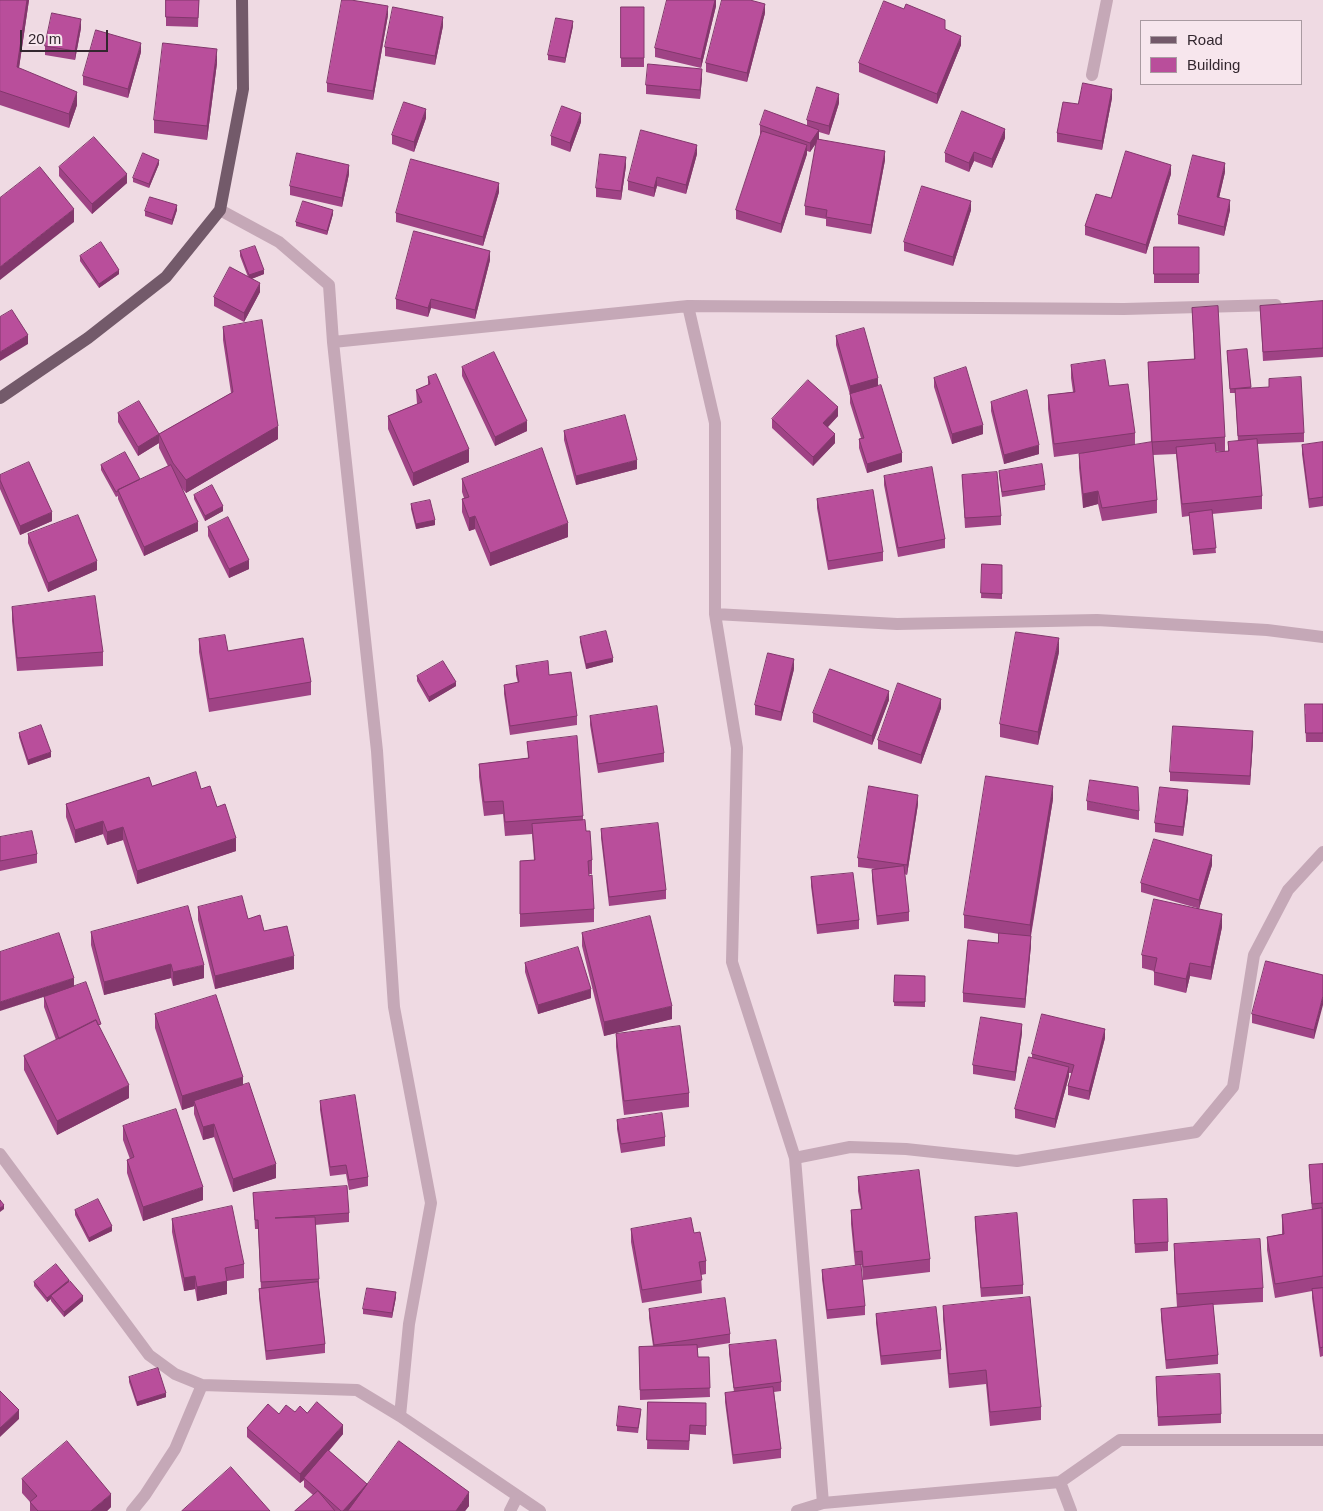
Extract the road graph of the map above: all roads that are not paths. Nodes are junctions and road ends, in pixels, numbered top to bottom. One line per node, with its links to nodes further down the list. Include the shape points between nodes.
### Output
1 (242, 0): 4 (main road, via 243,89)
2 (1107, 0): 3 (street)
3 (1092, 75)
4 (220, 210): 7 (street, via 279,242 329,285); 8 (main road, via 166,276 88,338)
5 (1293, 305): 6 (street, via 1124,309)
6 (688, 306): 7 (street); 9 (street, via 715,423)
7 (333, 342): 15 (street, via 377,751 394,1007 431,1203 409,1324)
8 (0, 398)
9 (714, 614): 10 (street, via 897,624 1097,620 1267,630); 13 (street, via 737,748 732,962)
10 (1323, 637)
11 (1323, 852): 13 (street, via 1288,890 1254,955 1233,1087 1196,1132 1017,1161 850,1147)
12 (0, 1154): 14 (street, via 148,1355 175,1374)
13 (796, 1158): 19 (street)
14 (202, 1385): 15 (street, via 357,1390); 20 (street, via 175,1449)
15 (400, 1416): 18 (street)
16 (1323, 1440): 17 (street, via 1120,1440)
17 (1060, 1482): 19 (street); 24 (street)
18 (517, 1497): 21 (street); 22 (street)
19 (823, 1503): 23 (street)
20 (132, 1511)
21 (510, 1511)
22 (540, 1511)
23 (797, 1511)
24 (1071, 1511)

